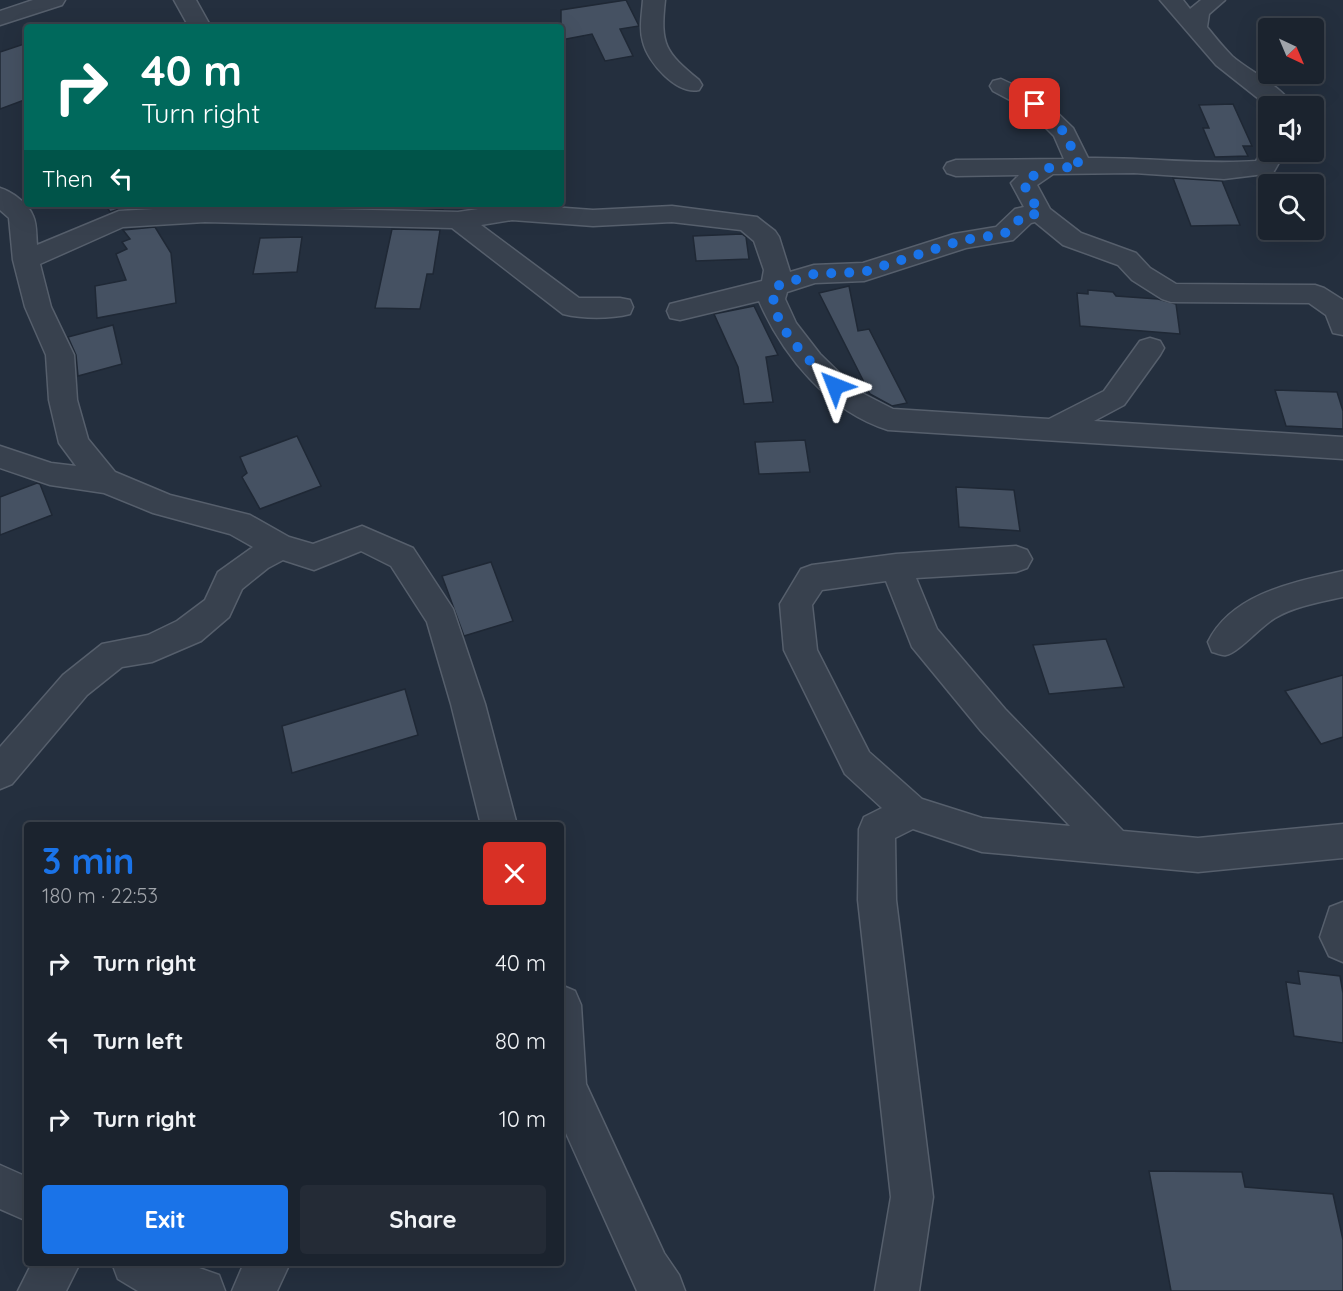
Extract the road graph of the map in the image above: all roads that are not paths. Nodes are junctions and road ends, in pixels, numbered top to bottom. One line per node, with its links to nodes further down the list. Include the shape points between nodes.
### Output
1 (54, 0): 6 (street)
2 (184, 0): 7 (street)
3 (654, 0): 9 (street, via 650,23 653,46 667,65)
4 (1171, 0): 8 (street)
5 (1214, 0): 8 (street, via 1198,12)
6 (0, 18)
7 (198, 24)
8 (1196, 28): 11 (street, via 1224,60)
9 (691, 85)
10 (1001, 86): 13 (street, via 1035,104 1065,133)
11 (1270, 96)
12 (1267, 162): 13 (street, via 1264,168 1224,171 1134,165)
13 (1080, 167): 15 (street)
14 (956, 168): 15 (street)
15 (1045, 168): 17 (street, via 1023,183)
16 (0, 196): 19 (street, via 21,216)
17 (1040, 214): 20 (street, via 1024,215 1004,234 963,240 864,272 814,274); 23 (street, via 1071,239 1127,259 1141,274 1171,293 1315,294 1338,310)
18 (458, 220): 19 (street, via 205,214 119,219); 20 (street, via 512,212 592,218 672,214 748,223 766,237 777,270); 21 (street, via 573,307)
19 (26, 260): 28 (street, via 38,307 60,355 63,400 74,443 104,480)
20 (774, 287): 22 (street); 25 (street, via 772,299 784,327 810,361 848,398 888,419)
21 (620, 307)
22 (680, 311)
23 (1343, 326)
24 (1150, 348): 25 (street, via 1114,398)
25 (1054, 429): 26 (street)
26 (1343, 448)
27 (0, 457): 28 (street, via 50,474)
28 (110, 482): 29 (street, via 164,505 239,524)
29 (280, 547): 34 (street, via 230,581 218,608 189,631 152,648 114,654 90,673); 36 (street, via 314,557 362,538 402,557 442,618)
30 (1016, 559): 31 (street)
31 (896, 567): 35 (street, via 812,578 796,604 801,650 857,763); 38 (street, via 924,637 993,720)
32 (1340, 594): 33 (street, via 1285,597 1242,621)
33 (1224, 642)
34 (0, 772)
35 (911, 812): 38 (street, via 982,835); 51 (street, via 877,829 877,900 912,1197)
36 (498, 822)
37 (1343, 841): 38 (street, via 1198,855)
38 (1113, 846)
39 (1343, 920): 40 (street, via 1339,937)
40 (1343, 943)
41 (564, 1086): 50 (street, via 648,1269)
42 (0, 1186): 43 (street)
43 (24, 1198)
44 (56, 1266): 47 (street)
45 (139, 1266): 48 (street, via 153,1275)
46 (266, 1266): 49 (street)
47 (40, 1291)
48 (203, 1291)
49 (254, 1291)
50 (663, 1291)
51 (897, 1291)

